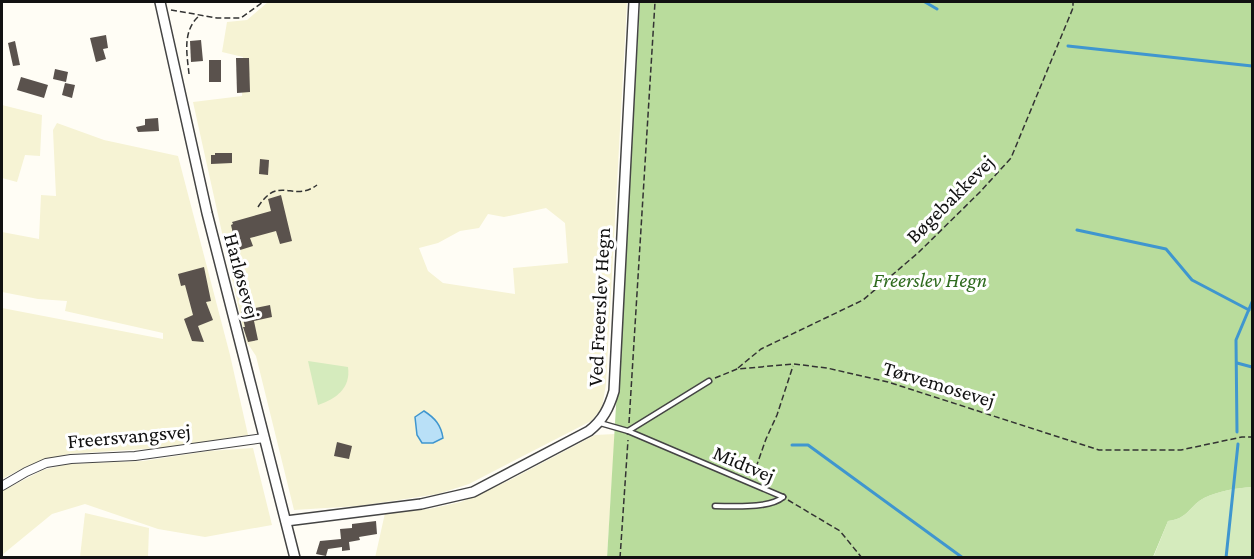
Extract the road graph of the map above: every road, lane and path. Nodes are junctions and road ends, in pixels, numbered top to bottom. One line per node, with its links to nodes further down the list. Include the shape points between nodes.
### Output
1 (263, 2): 6 (path, via 241,18)
2 (634, 2): 13 (street, Ved Freerslev Hegn, via 614,391)
3 (655, 2): 14 (path)
4 (1074, 2): 11 (path, Bøgebakkevej, via 1011,158 919,252 863,300 761,349)
5 (161, 6): 6 (path); 16 (street, Harløsevej, via 207,213)
6 (200, 15): 7 (path, via 187,41)
7 (189, 74)
8 (317, 185): 9 (path, via 307,192 273,190)
9 (258, 207)
10 (794, 364): 11 (path, Tørvemosevej); 15 (path, Tørvemosevej, via 888,382 1099,450 1181,450); 17 (path)
11 (737, 369): 12 (path, Tørvemosevej)
12 (709, 381): 14 (lane)
13 (600, 423): 14 (lane, Midtvej); 21 (street, via 473,492 421,504)
14 (628, 431): 17 (lane, Midtvej); 23 (path)
15 (1252, 437)
16 (264, 438): 18 (street, Freersvangsvej, via 135,456 46,463); 21 (street, Harløsevej)
17 (749, 483): 19 (lane, Midtvej)
18 (2, 486)
19 (783, 497): 20 (lane, via 755,505); 24 (path, Midtvej, via 840,531)
20 (715, 506)
21 (286, 521): 22 (street, Harløsevej)
22 (295, 558)
23 (621, 558)
24 (862, 558)

